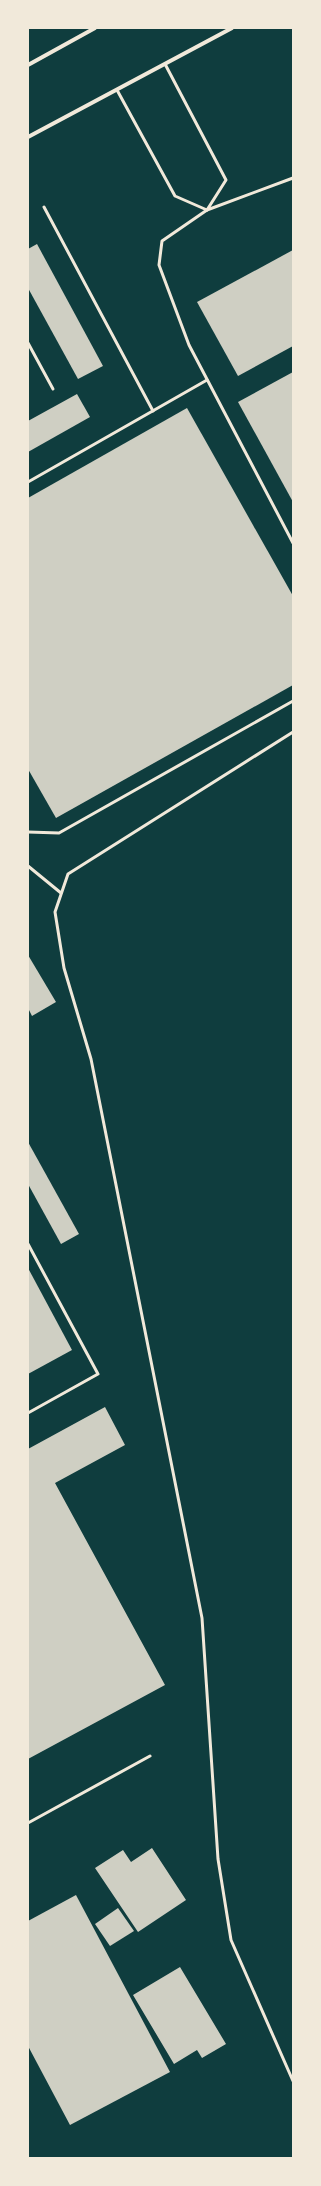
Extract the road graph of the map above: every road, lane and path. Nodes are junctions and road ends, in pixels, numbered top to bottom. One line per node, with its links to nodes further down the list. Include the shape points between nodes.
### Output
1 (95, 28): 4 (street)
2 (232, 28): 3 (street)
3 (165, 64): 5 (street); 9 (lane, via 226,180)
4 (28, 65)
5 (117, 90): 6 (street); 9 (lane, via 175,196)
6 (28, 138)
7 (293, 178): 9 (lane)
8 (44, 207): 13 (lane)
9 (206, 210): 11 (lane, via 162,240 159,265 189,345)
10 (28, 343): 12 (lane)
11 (207, 380): 13 (lane); 15 (lane)
12 (54, 389)
13 (153, 411): 14 (lane)
14 (28, 482)
15 (293, 543)
16 (293, 702): 18 (lane, via 59,833)
17 (293, 732): 20 (lane, via 68,874)
18 (28, 832)
19 (28, 866): 20 (lane)
20 (61, 893): 25 (lane, via 55,912 64,968 91,1059 202,1618 218,1859 231,1940)
21 (28, 1244): 22 (lane, via 98,1374)
22 (28, 1413)
23 (150, 1756): 24 (lane)
24 (28, 1823)
25 (293, 2081)

